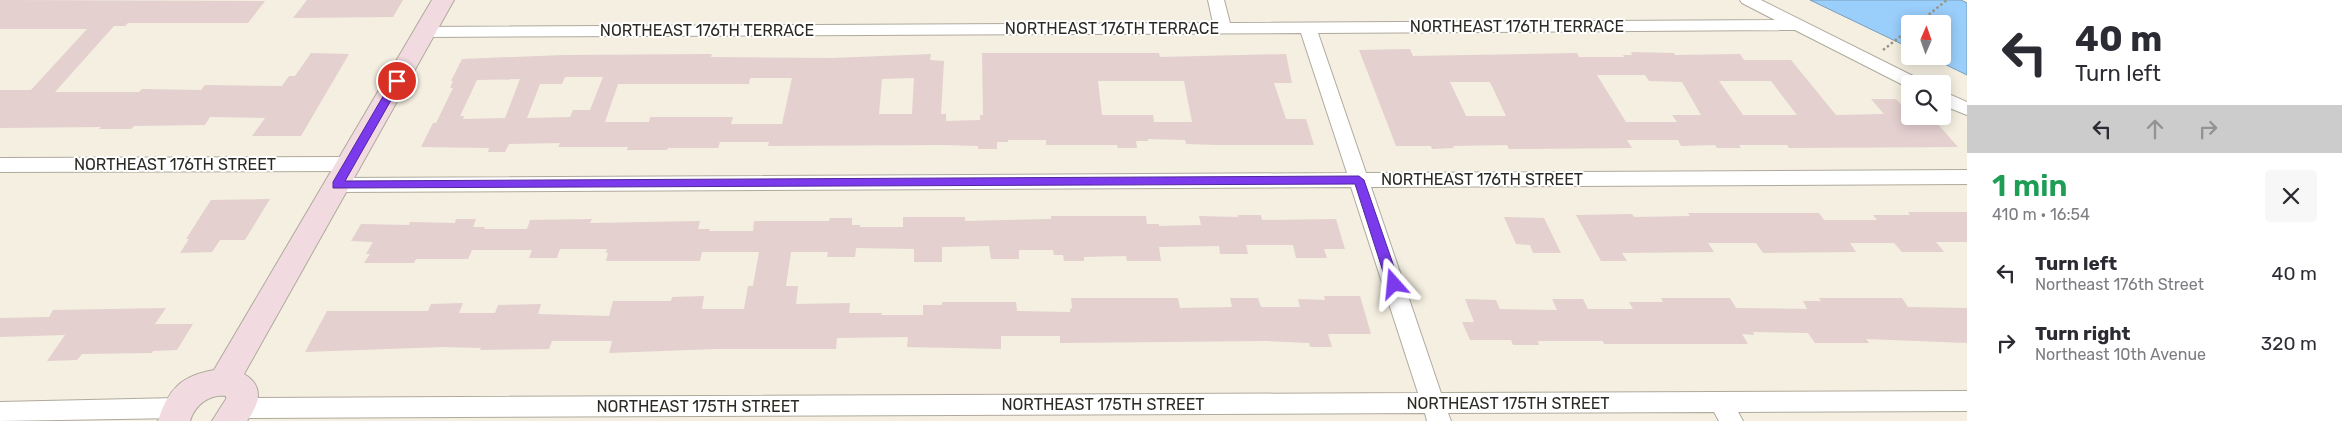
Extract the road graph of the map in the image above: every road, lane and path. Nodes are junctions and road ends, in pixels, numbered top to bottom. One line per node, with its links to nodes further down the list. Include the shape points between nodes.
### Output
1 (443, 0): 9 (street)
2 (1216, 0): 8 (street)
3 (1748, 0): 6 (street)
4 (1947, 0): 5 (path)
5 (1928, 15)
6 (1799, 25): 7 (street, NORTHEAST 176TH TERRACE); 12 (street)
7 (1308, 27): 8 (street, NORTHEAST 176TH TERRACE); 18 (street)
8 (1223, 28): 9 (street, NORTHEAST 176TH TERRACE)
9 (425, 32): 16 (street)
10 (1901, 36): 11 (path)
11 (1886, 48)
12 (1901, 77)
13 (1951, 101): 14 (street)
14 (1967, 109)
15 (0, 165): 16 (street, NORTHEAST 176TH STREET)
16 (343, 174): 18 (street, NORTHEAST 176TH STREET); 20 (street)
17 (1967, 177): 18 (street, NORTHEAST 176TH STREET)
18 (1359, 180): 22 (street)
19 (1967, 401): 23 (street, NORTHEAST 175TH STREET)
20 (231, 403): 24 (street, NORTHEAST 175TH STREET); 25 (street, via 204,386 194,391)
21 (0, 412): 25 (street)
22 (1436, 412): 23 (street, NORTHEAST 175TH STREET); 24 (street, NORTHEAST 175TH STREET)
23 (1726, 412)
24 (964, 413)
25 (176, 415)

